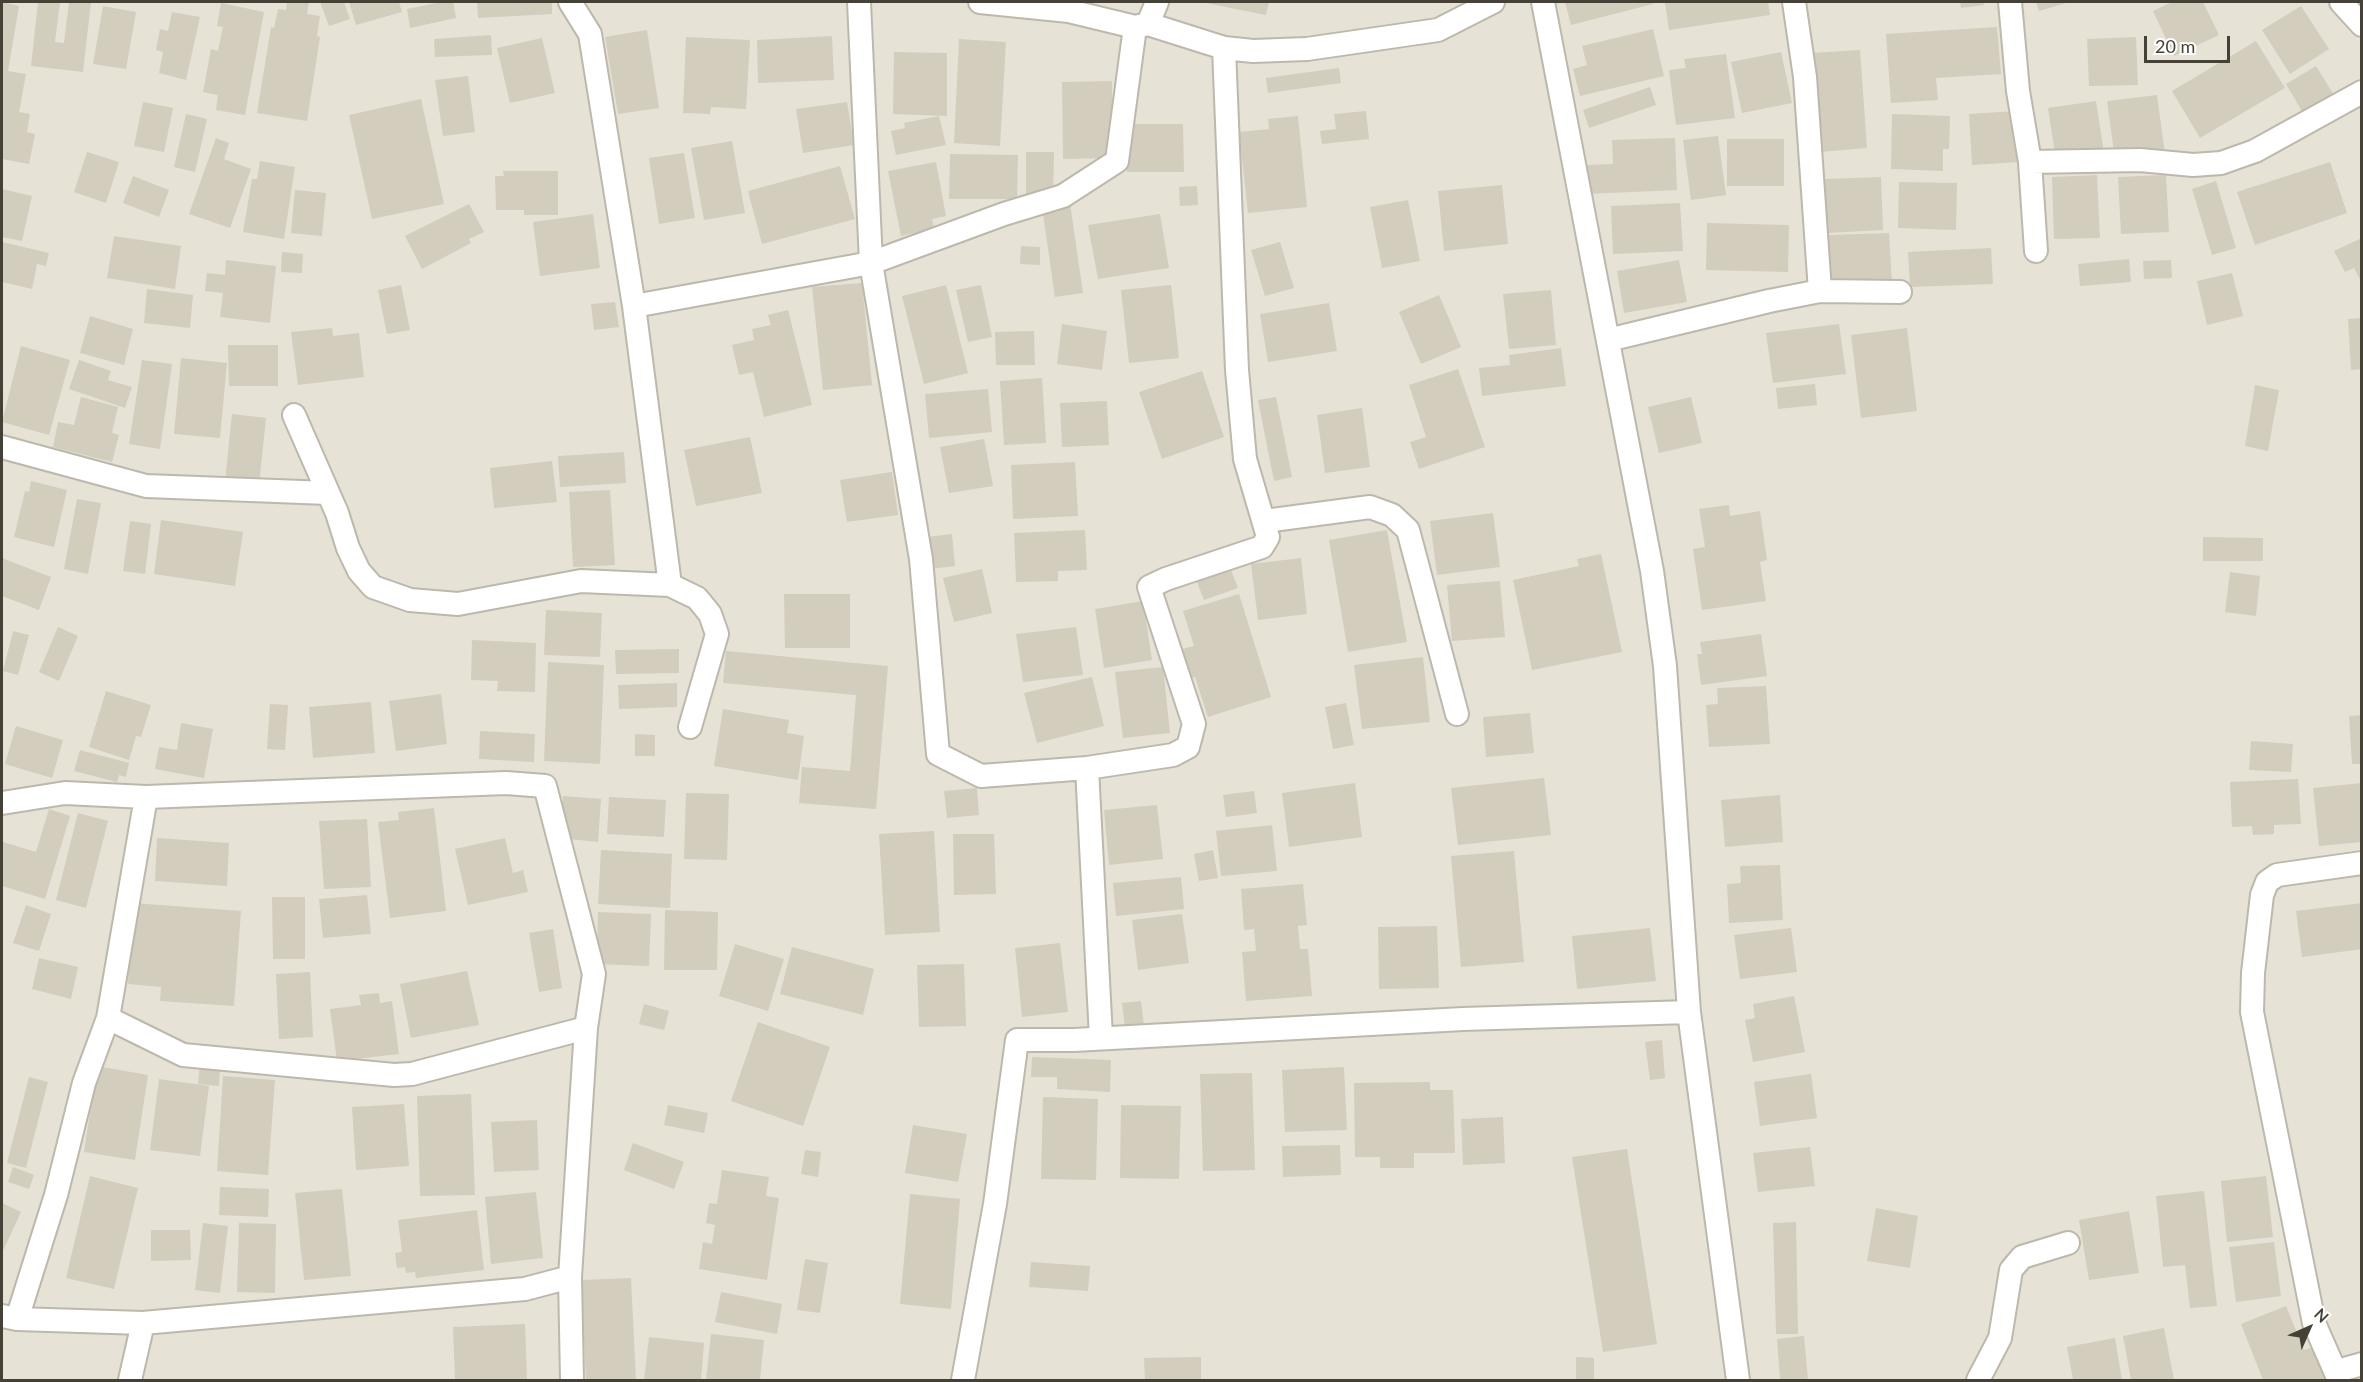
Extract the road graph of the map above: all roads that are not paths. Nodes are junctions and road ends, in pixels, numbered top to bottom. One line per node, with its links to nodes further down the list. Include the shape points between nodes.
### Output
1 (570, 2): 19 (street, via 590,34)
2 (859, 2): 16 (street)
3 (980, 2): 10 (street, via 1069,11)
4 (1157, 2): 10 (street)
5 (1493, 2): 12 (street, via 1438,30 1307,49)
6 (1543, 2): 20 (street)
7 (1794, 2): 17 (street, via 1805,77)
8 (2010, 2): 14 (street, via 2018,91)
9 (2341, 2): 11 (street)
10 (1142, 25): 12 (street); 16 (street, via 1117,161 1063,196)
11 (2361, 25)
12 (1224, 48): 24 (street, via 1237,370 1245,459)
13 (2361, 92): 14 (street, via 2255,151 2221,163)
14 (2030, 162): 15 (street)
15 (2036, 251)
16 (871, 263): 19 (street); 28 (street, via 921,560 938,754 981,776)
17 (1820, 291): 18 (street); 20 (street)
18 (1900, 292)
19 (634, 306): 25 (street)
20 (1608, 340): 32 (street, via 1652,571 1665,666)
21 (294, 415): 23 (street)
22 (2, 447): 23 (street, via 146,486)
23 (328, 493): 25 (street, via 360,571 373,587 410,600 458,604 581,581)
24 (1265, 521): 26 (street, via 1370,507 1392,516 1408,530); 28 (street, via 1268,537 1262,547 1149,587 1194,724 1188,747 1173,755)
25 (670, 585): 27 (street, via 697,598 710,614 717,634)
26 (1457, 714)
27 (690, 727)
28 (1088, 768): 35 (street)
29 (146, 797): 30 (street, via 65,793); 33 (street); 34 (street, via 506,783 545,786 594,974)
30 (2, 803)
31 (2361, 863): 41 (street, via 2277,875 2267,882 2253,973 2252,1012 2314,1323)
32 (1689, 1012): 35 (street); 45 (street)
33 (108, 1018): 34 (street, via 183,1055 394,1075 412,1074); 38 (street, via 84,1083 56,1195)
34 (586, 1028): 37 (street)
35 (1101, 1038): 44 (street, via 1017,1040 995,1204)
36 (2068, 1243): 46 (street, via 2022,1257 2011,1270 2000,1338)
37 (570, 1277): 39 (street, via 525,1289); 43 (street)
38 (9, 1318): 39 (street)
39 (143, 1323): 42 (street)
40 (2361, 1364): 41 (street)
41 (2338, 1376)
42 (130, 1380)
43 (572, 1380)
44 (963, 1380)
45 (1738, 1380)
46 (1978, 1380)

